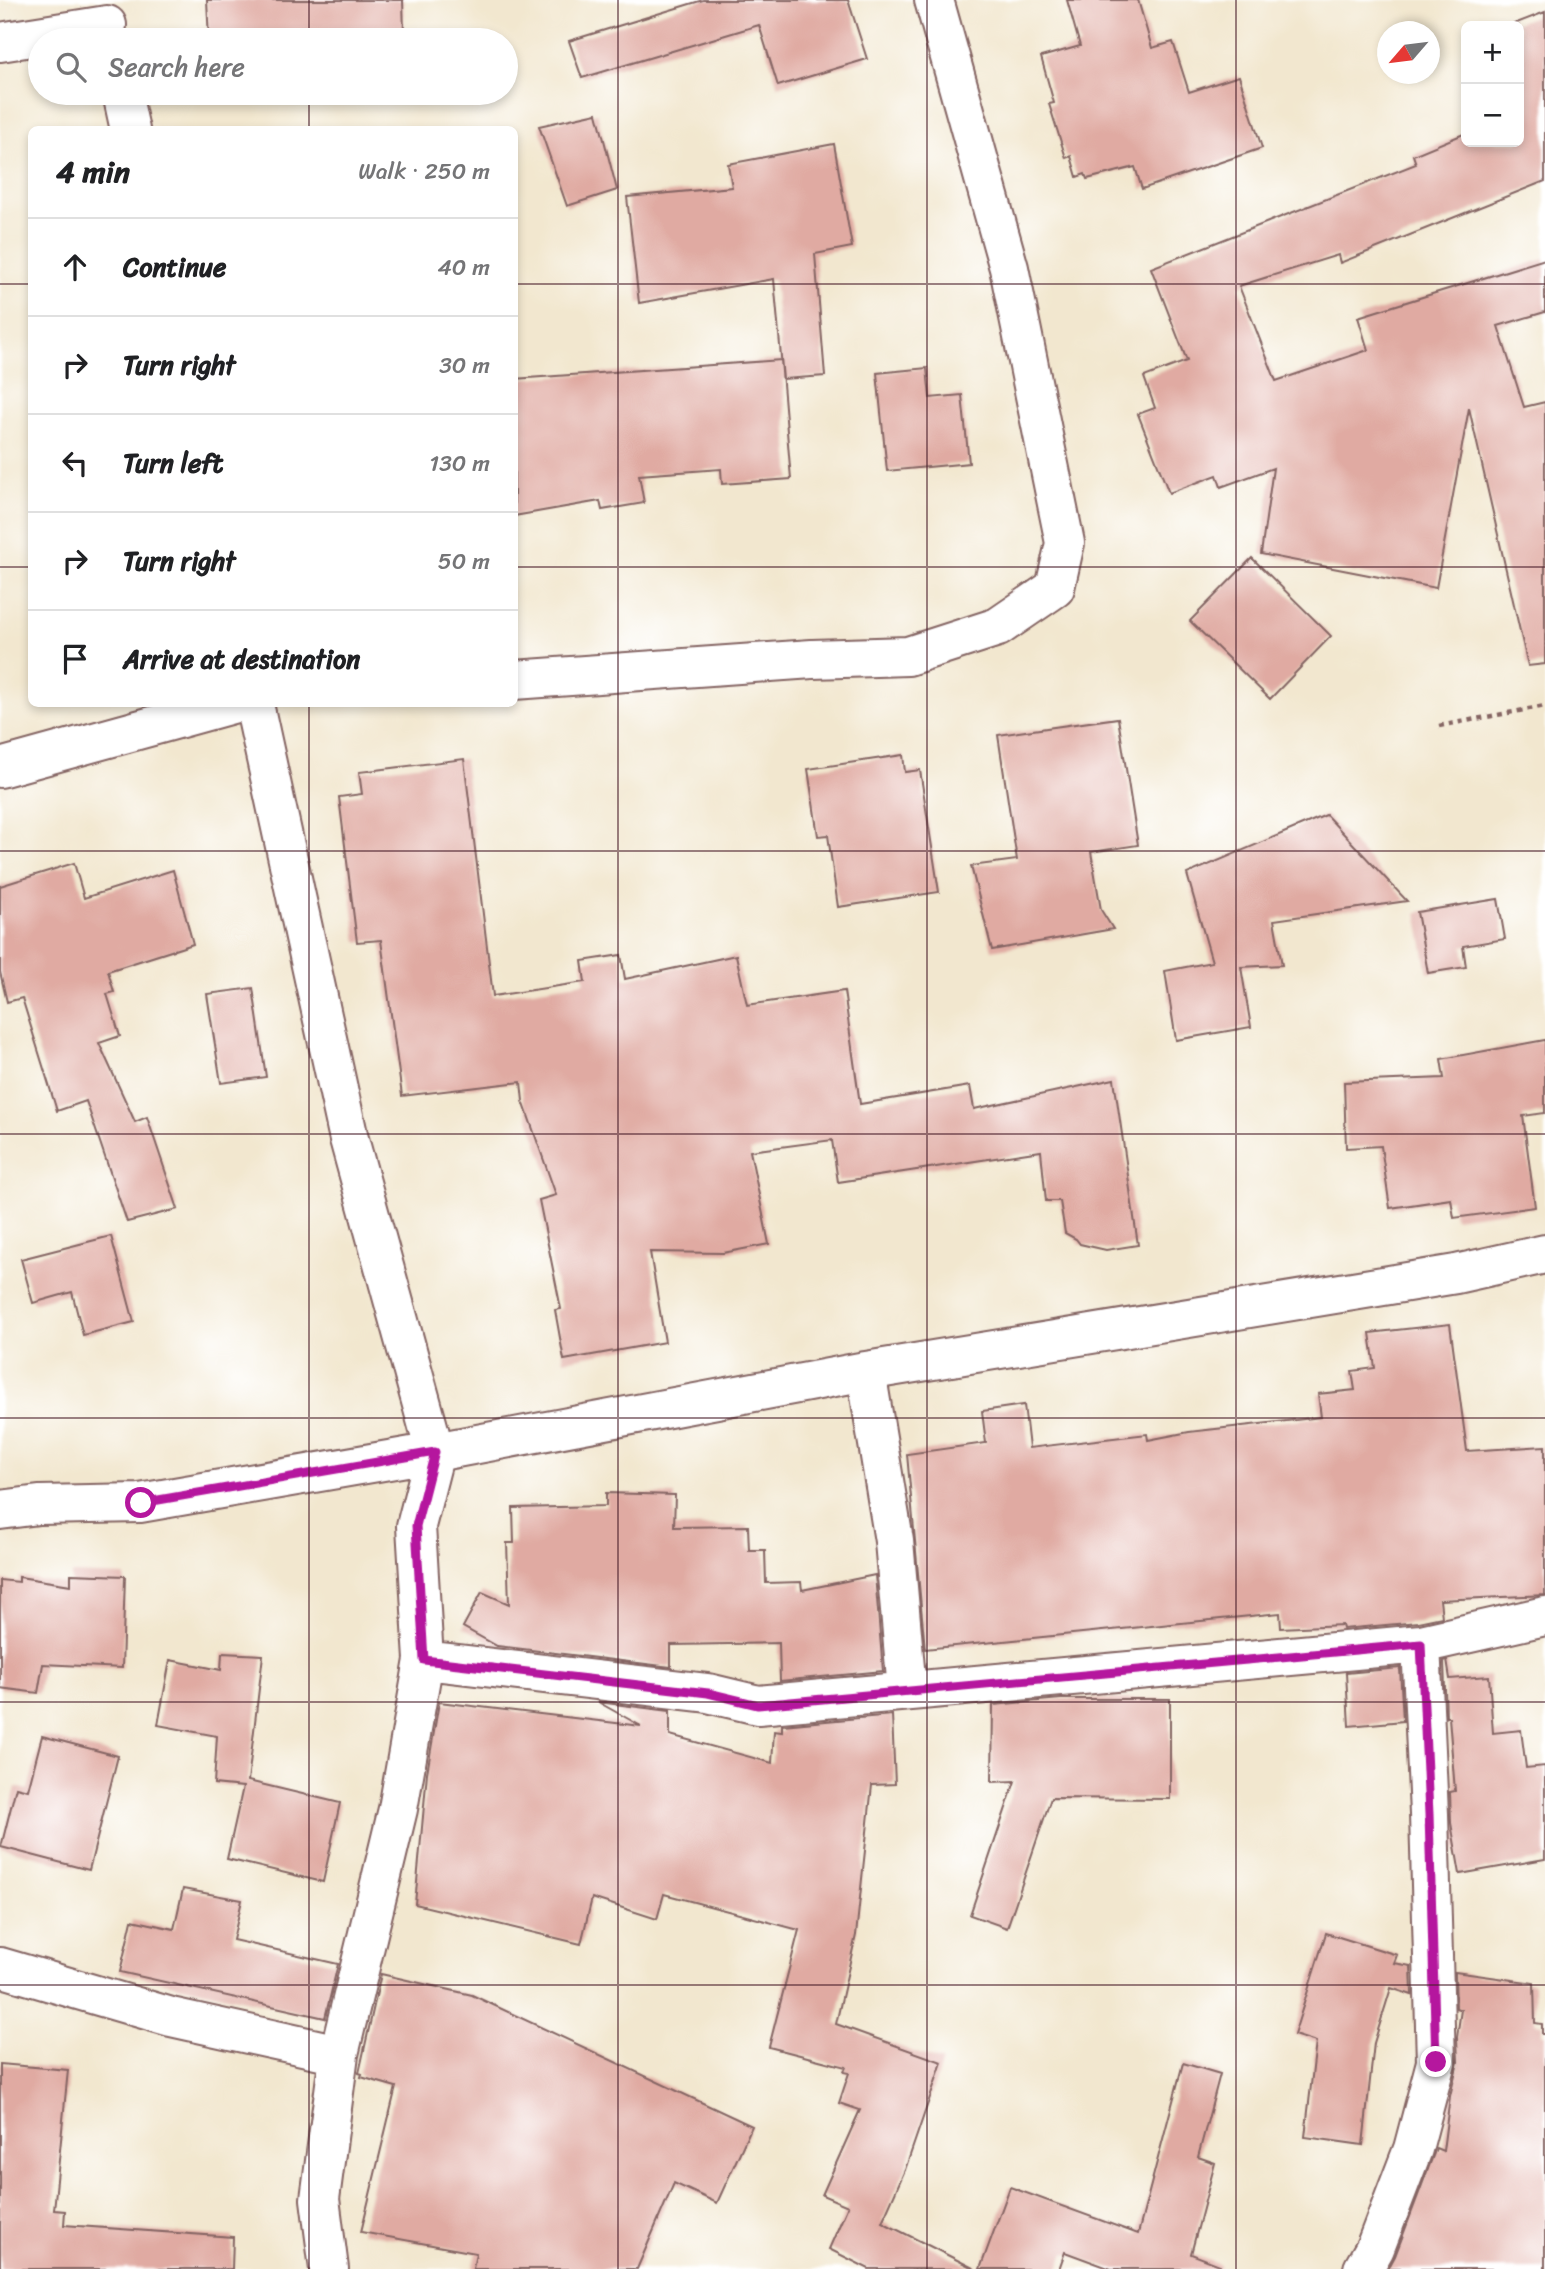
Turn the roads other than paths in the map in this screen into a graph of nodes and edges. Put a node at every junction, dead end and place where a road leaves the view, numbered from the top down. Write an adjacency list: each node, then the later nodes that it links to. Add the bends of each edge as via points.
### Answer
1 (934, 0): 8 (street, via 1011,281 1065,543 1055,588 998,627 908,656)
2 (106, 22): 3 (street)
3 (74, 28)
4 (28, 37): 5 (street)
5 (0, 42)
6 (125, 105): 7 (street)
7 (129, 126)
8 (518, 680)
9 (221, 707): 11 (street)
10 (255, 707): 14 (street, via 349,1139)
11 (0, 768)
12 (1545, 1254): 13 (street, via 1456,1273)
13 (866, 1371): 14 (street); 19 (street, via 894,1541)
14 (435, 1452): 15 (street, via 141,1503); 18 (street, via 416,1526)
15 (0, 1510)
16 (1545, 1616): 17 (street)
17 (1421, 1644): 19 (street); 23 (street, via 1436,2062 1413,2149)
18 (424, 1660): 19 (street, via 708,1693 758,1705); 21 (street, via 398,1809)
19 (907, 1691)
20 (0, 1967): 21 (street, via 171,2017)
21 (339, 2054): 22 (street, via 320,2199)
22 (329, 2269)
23 (1363, 2269)

